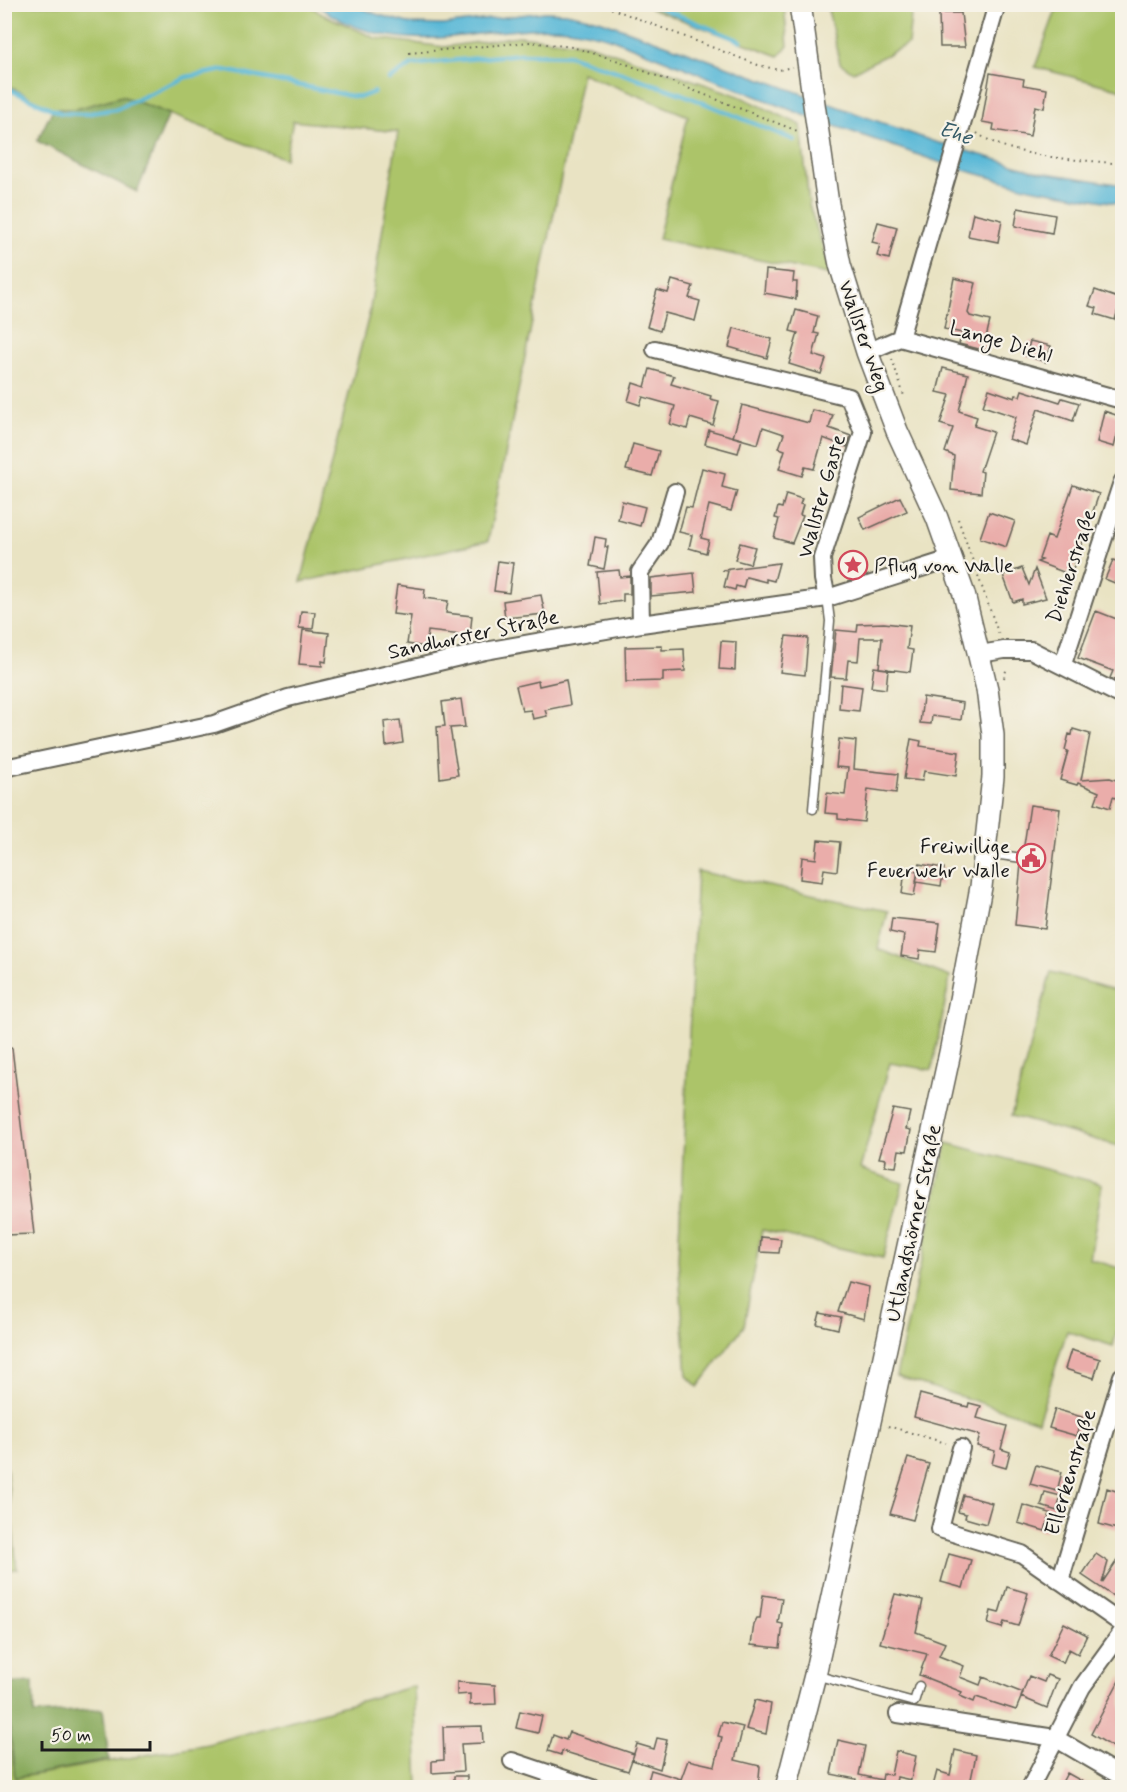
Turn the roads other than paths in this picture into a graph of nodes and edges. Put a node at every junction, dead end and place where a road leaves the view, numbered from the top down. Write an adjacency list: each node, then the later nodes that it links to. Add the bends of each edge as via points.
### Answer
1 (800, 4): 5 (street, Wallster Weg, via 840,265)
2 (997, 4): 3 (street)
3 (900, 338): 5 (street); 6 (street, Lange Diehl)
4 (655, 349): 10 (street, Wallster Gaste, via 849,397 863,432 822,558)
5 (867, 352): 9 (street, Wallster Weg, via 897,431)
6 (1122, 400)
7 (1122, 482): 13 (street, Diehlerstraße)
8 (675, 492): 11 (street, via 660,543 640,572)
9 (962, 555): 10 (street, Sandhorster Straße); 12 (street, Wallster Weg)
10 (827, 598): 11 (street, Sandhorster Straße); 16 (lane, Wallster Gaste, via 830,621)
11 (641, 624): 15 (street, Sandhorster Straße, via 485,651 288,699 214,724)
12 (980, 654): 13 (street, via 1031,650); 17 (street, Utlandshörner Straße, via 993,735)
13 (1063, 664): 14 (street)
14 (1122, 696)
15 (4, 768)
16 (813, 809)
17 (986, 853): 18 (lane); 24 (street, Utlandshörner Straße, via 951,1048)
18 (1022, 858)
19 (1122, 1376): 21 (street, Ellerkenstraße)
20 (961, 1448): 21 (street, via 940,1529 1023,1554)
21 (1060, 1581): 22 (street)
22 (1122, 1624)
23 (1122, 1632): 27 (street, via 1082,1687)
24 (815, 1675): 25 (lane, via 914,1702); 31 (street, Utlandshörner Straße)
25 (919, 1686)
26 (898, 1714): 27 (street)
27 (1055, 1738): 29 (street); 32 (street)
28 (512, 1761): 30 (street)
29 (1122, 1777)
30 (592, 1788)
31 (786, 1788)
32 (1030, 1788)

